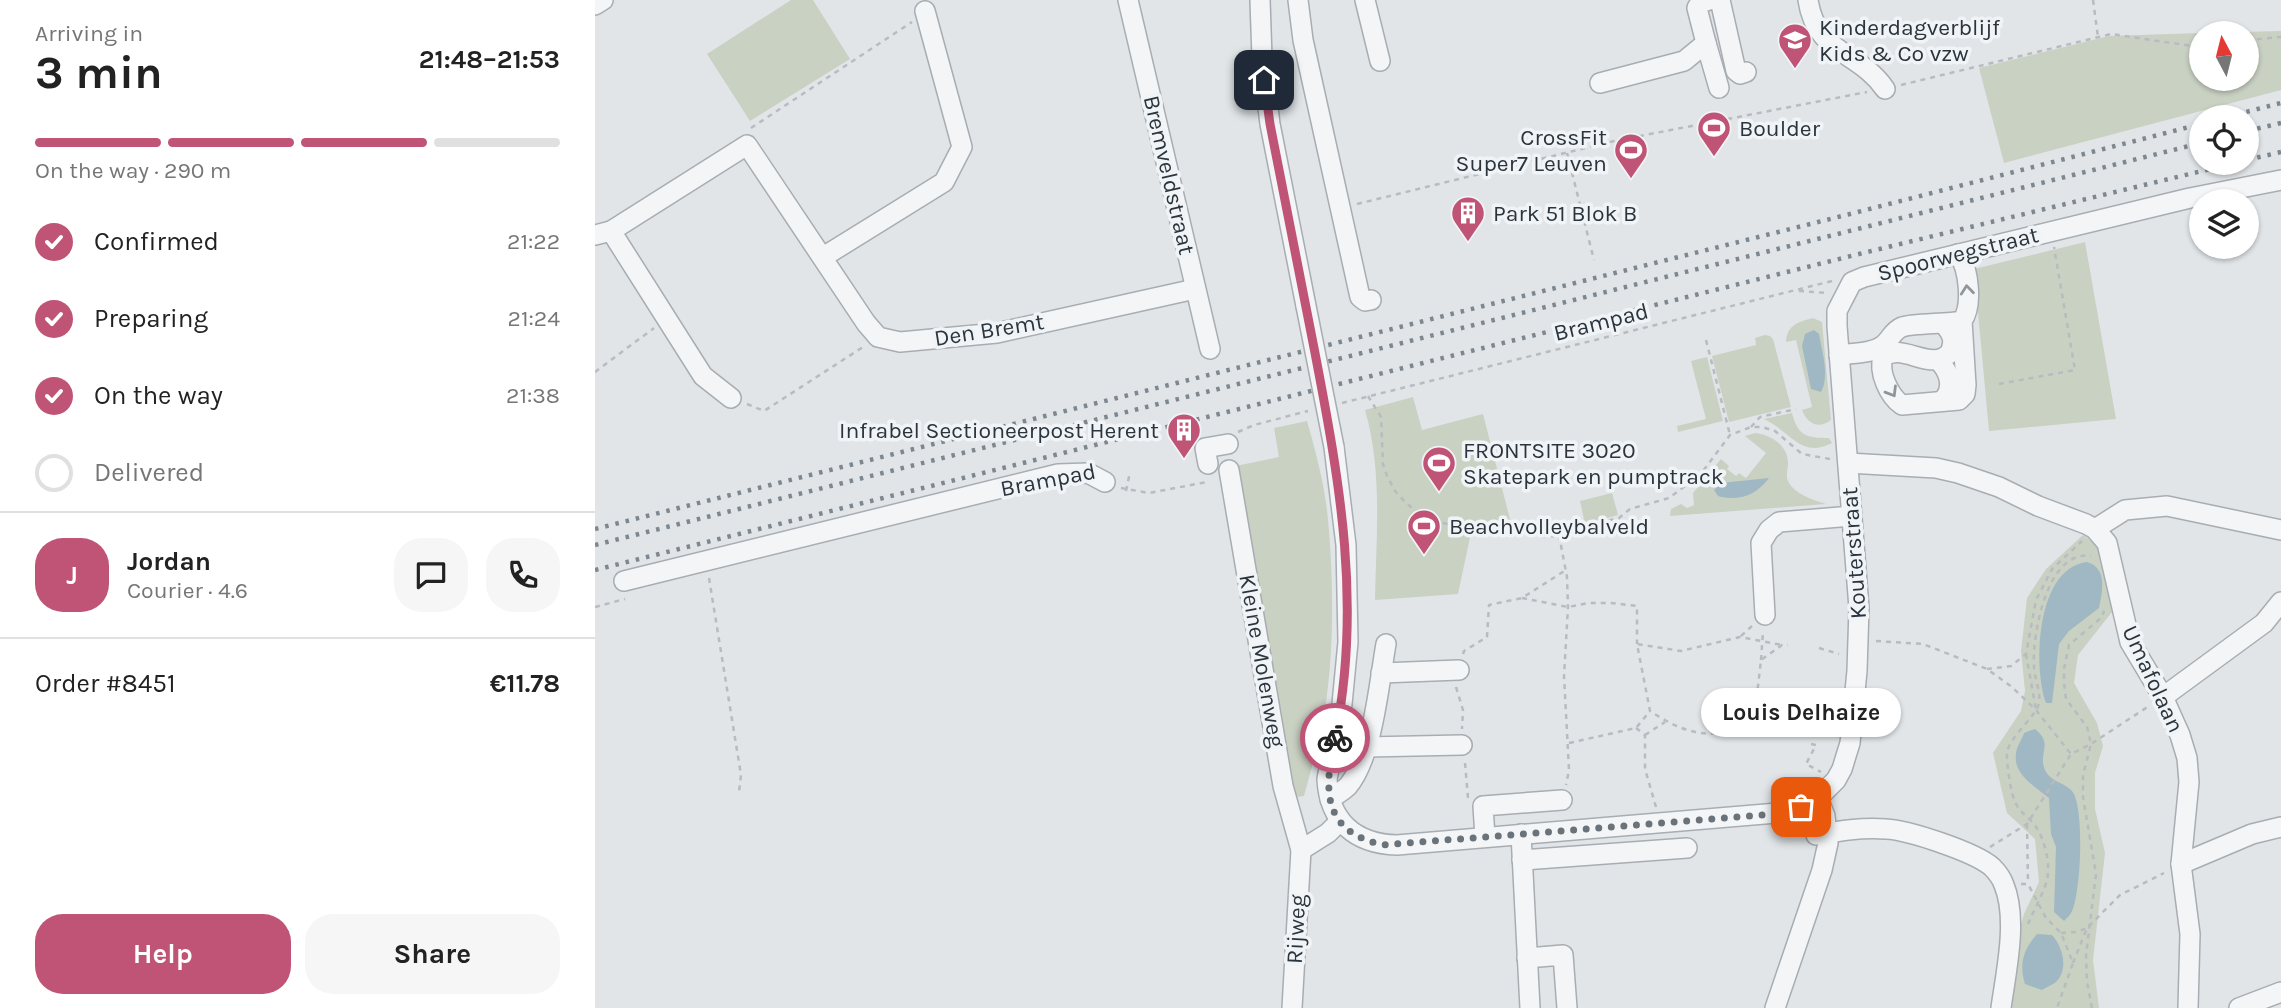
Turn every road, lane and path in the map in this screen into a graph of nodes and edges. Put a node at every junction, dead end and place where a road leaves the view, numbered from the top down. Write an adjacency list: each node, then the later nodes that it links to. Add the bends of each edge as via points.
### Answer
1 (603, 0): 10 (street)
2 (1128, 0): 34 (street, Bremveldstraat)
3 (1260, 0): 104 (street, bridge, via 1270,124 1334,447 1346,545 1347,642 1342,704 1328,770)
4 (1298, 0): 27 (street)
5 (1365, 0): 17 (street)
6 (1709, 0): 15 (street, via 1697,8)
7 (1720, 0): 18 (street, via 1736,71)
8 (1808, 0): 21 (street, via 1810,18 1819,34)
9 (2093, 0): 12 (path)
10 (595, 5)
11 (925, 11): 22 (path, via 751,126); 31 (street, via 962,147 944,182)
12 (2098, 37): 16 (path, via 2111,33); 21 (path)
13 (2281, 37): 14 (path)
14 (2259, 39)
15 (1706, 43): 19 (street, via 1684,61); 20 (street)
16 (2189, 46)
17 (1380, 61)
18 (1746, 72)
19 (1600, 83)
20 (1719, 88)
21 (1885, 89): 23 (path)
22 (747, 145): 29 (street); 31 (street)
23 (1567, 153): 27 (path); 33 (path)
24 (2281, 180): 32 (street, Spoorwegstraat, via 2190,198)
25 (2281, 190): 26 (street)
26 (2259, 195)
27 (1340, 208): 37 (street, via 1360,297)
28 (2189, 209): 30 (street, Spoorwegstraat)
29 (603, 233): 38 (street)
30 (2053, 241): 32 (street, Spoorwegstraat); 46 (path, via 2075,370)
31 (823, 257): 40 (street)
32 (1961, 258): 36 (street, Spoorwegstraat, via 1864,277); 39 (street, one-way to 32, via 1969,307)
33 (1594, 260)
34 (1195, 289): 40 (street, Den Bremt, via 997,333 900,342); 42 (street, Bremveldstraat)
35 (1796, 290): 36 (path, Brampad); 36 (path, Brampad); 47 (path, Brampad)
36 (1837, 290): 43 (street, Kouterstraat)
37 (1371, 300)
38 (666, 320): 45 (path); 48 (street, via 702,376)
39 (1953, 323): 43 (street, via 1903,327 1883,346); 44 (street, via 1950,353); 49 (street, via 1965,394 1959,400)
40 (878, 337): 48 (path, via 764,411)
41 (1706, 340): 54 (path)
42 (1210, 349)
43 (1839, 355): 56 (street, Kouterstraat)
44 (1938, 360): 49 (street, via 1947,369 1950,387); 49 (street, one-way to 49, via 1896,352 1883,357 1881,371 1902,405)
45 (595, 372)
46 (1999, 384)
47 (1368, 396): 50 (path, Brampad); 65 (path, via 1381,417 1387,476 1406,503 1435,521 1456,526)
48 (730, 398)
49 (1942, 401)
50 (1343, 402)
51 (1318, 409): 55 (path, via 1254,425 1231,436)
52 (1796, 409): 53 (path, via 1760,417)
53 (1751, 427): 54 (path); 56 (path, via 1775,431 1803,454)
54 (1730, 435): 65 (path, via 1700,475 1669,498)
55 (1228, 444): 57 (street, via 1205,448)
56 (1848, 463): 62 (street, Kouterstraat); 63 (street, via 1958,473)
57 (1208, 464)
58 (1229, 470): 61 (path, Brampad, via 1223,479 1149,493); 118 (street, Kleine Molenweg, via 1283,786)
59 (1131, 472): 61 (path)
60 (1105, 482): 61 (path, Brampad); 69 (street, via 1088,473 1058,474)
61 (1126, 491)
62 (1852, 516): 75 (street, via 1779,522 1769,530 1761,543); 82 (street, Kouterstraat)
63 (2095, 529): 64 (street, via 2125,510 2167,506); 83 (path, via 2052,569 2036,600); 88 (street, Umafolaan, via 2107,543 2130,642)
64 (2281, 530)
65 (1559, 535): 67 (path)
66 (2093, 556): 89 (path, via 2072,558 2049,586 2042,603 2034,655)
67 (1566, 570): 70 (path); 74 (path)
68 (709, 578): 103 (path, via 741,775)
69 (629, 589): 73 (path)
70 (1522, 598): 74 (path); 86 (path, via 1489,605 1487,637 1464,651)
71 (2281, 602): 88 (street, via 2265,623)
72 (2108, 603): 98 (path, via 2102,617 2069,645 2064,669 2066,699 2087,727)
73 (595, 607)
74 (1568, 607): 78 (path, via 1588,603 1637,606); 96 (path, via 1564,676)
75 (1765, 615): 76 (path)
76 (1763, 642): 78 (path, via 1740,638 1681,652); 79 (path); 84 (path)
77 (1386, 644): 87 (street)
78 (1637, 644): 90 (path)
79 (1782, 645): 80 (path); 84 (path)
80 (1788, 645)
81 (1819, 648): 82 (path, via 1831,653)
82 (1858, 648): 85 (path, via 1923,644); 102 (street, Kouterstraat, via 1850,743)
83 (2026, 654): 85 (path, via 2011,666); 89 (path)
84 (1761, 660): 92 (path)
85 (1987, 669): 89 (path)
86 (1459, 670): 87 (street); 99 (path, via 1455,685 1463,710)
87 (1381, 673): 100 (street)
88 (2162, 697): 98 (path); 121 (street, Umafolaan, via 2187,758)
89 (2036, 710): 101 (path); 110 (path, via 2007,752 2015,804)
90 (1650, 711): 91 (path); 93 (path)
91 (1665, 721): 92 (path, via 1684,730 1717,733); 95 (path)
92 (1754, 721): 94 (path)
93 (1636, 729): 95 (path); 96 (path)
94 (1777, 735)
95 (1645, 736): 109 (path, via 1645,769)
96 (1569, 743): 105 (path)
97 (1811, 744): 102 (path, via 1816,745 1806,764)
98 (2091, 744): 101 (path); 126 (path, via 2083,775 2097,874)
99 (1462, 745): 100 (street); 108 (path, via 1468,800)
100 (1367, 747): 104 (street, via 1347,788)
101 (2071, 754): 110 (path)
102 (1836, 780): 107 (street, Kouterstraat)
103 (739, 792)
104 (1330, 799): 111 (street)
105 (1563, 800): 106 (street)
106 (1528, 802): 108 (street); 114 (street)
107 (1810, 803): 114 (street, via 1776,814); 115 (street)
108 (1483, 806): 116 (street)
109 (1656, 807)
110 (2029, 819): 112 (path); 124 (path, via 2041,837 2048,863)
111 (1340, 821): 116 (street, via 1363,839 1383,845); 118 (street)
112 (2027, 824): 119 (path); 123 (path)
113 (2281, 827): 121 (street)
114 (1526, 834): 116 (street); 120 (street)
115 (1821, 834): 119 (street, via 1889,829); 134 (street, via 1822,870)
116 (1485, 837)
117 (1687, 848): 120 (street)
118 (1301, 850): 131 (street, Rijweg)
119 (1976, 857): 122 (street, via 1993,867)
120 (1522, 860): 128 (street)
121 (2181, 864): 126 (path, via 2120,895); 138 (street, Umafolaan, via 2190,934)
122 (2004, 883): 123 (path); 135 (street, via 2010,905 2009,947)
123 (2028, 884): 124 (path)
124 (2038, 901): 125 (path); 127 (path)
125 (2028, 925)
126 (2089, 926): 127 (path); 129 (path); 137 (path, via 2086,955)
127 (2061, 933): 129 (path)
128 (1527, 957): 132 (street); 133 (street, via 1563,955)
129 (2073, 963): 136 (path)
130 (2281, 992): 139 (street)
131 (1292, 1008)
132 (1530, 1008)
133 (1567, 1008)
134 (1775, 1008)
135 (2001, 1008)
136 (2057, 1008)
137 (2092, 1008)
138 (2188, 1008)
139 (2239, 1008)

